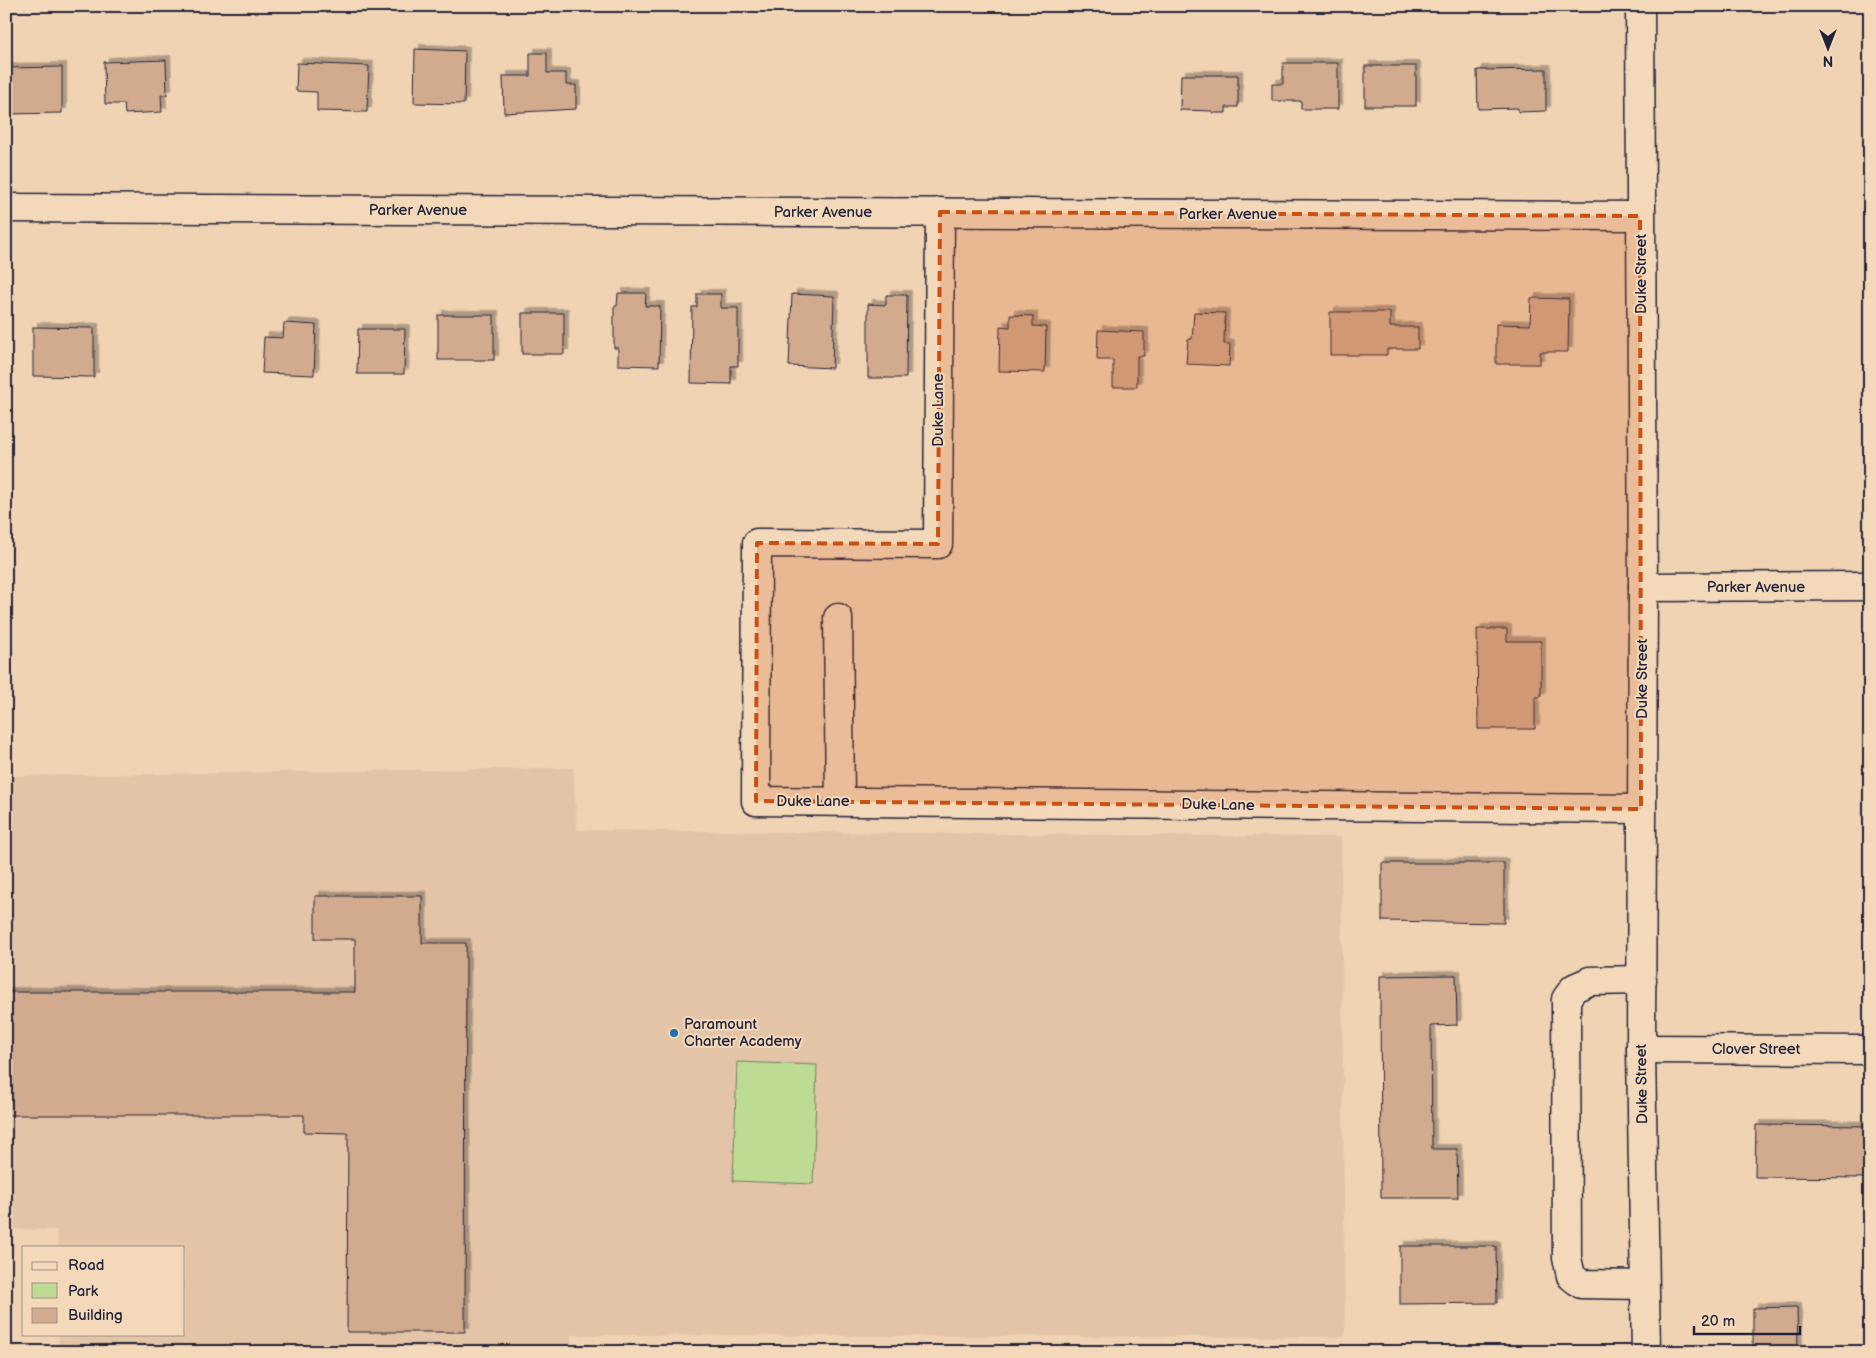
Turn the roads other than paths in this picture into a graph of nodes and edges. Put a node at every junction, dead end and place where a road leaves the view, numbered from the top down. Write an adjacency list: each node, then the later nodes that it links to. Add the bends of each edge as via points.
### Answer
1 (1640, 6): 4 (street, Duke Street)
2 (6, 208): 3 (street, Parker Avenue)
3 (940, 212): 4 (street, Parker Avenue); 8 (street, Duke Lane, via 938,544 757,543 756,801)
4 (1640, 216): 6 (street, Duke Street)
5 (1870, 586): 6 (street, Parker Avenue)
6 (1643, 588): 9 (street, Duke Street)
7 (838, 618): 8 (street)
8 (840, 801): 9 (street, Duke Lane)
9 (1641, 809): 10 (street, Duke Street)
10 (1642, 980): 11 (street, Duke Street); 13 (street, via 1590,981 1574,988 1566,999 1567,1248 1571,1276 1581,1284)
11 (1642, 1049): 12 (street, Clover Street); 13 (street, Duke Street)
12 (1870, 1050)
13 (1644, 1285): 14 (street, Duke Street)
14 (1646, 1352)

